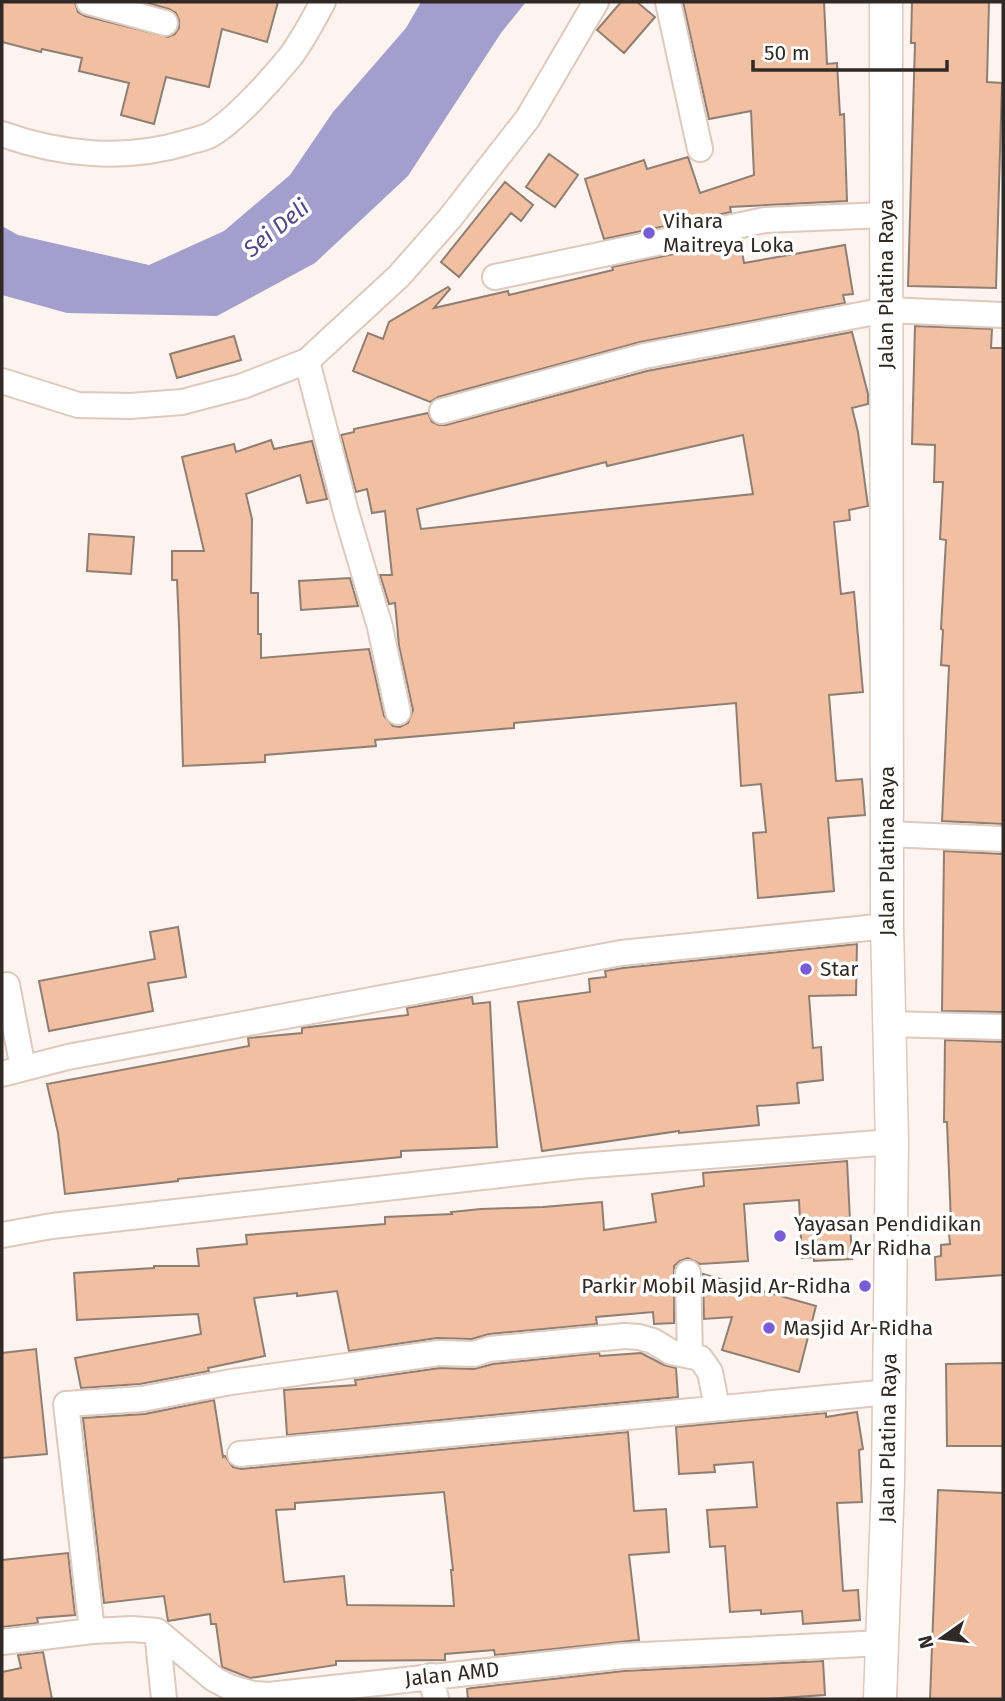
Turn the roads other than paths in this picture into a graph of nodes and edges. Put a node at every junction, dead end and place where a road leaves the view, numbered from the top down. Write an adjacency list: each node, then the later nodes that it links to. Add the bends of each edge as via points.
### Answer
1 (89, 2): 6 (street)
2 (323, 2): 7 (street, via 291,55 242,109 210,135 165,149 98,154 39,146)
3 (596, 2): 13 (street, via 528,118 450,218 399,276)
4 (668, 2): 8 (street)
5 (886, 2): 9 (main road, Jalan Platina Raya)
6 (165, 23)
7 (2, 134)
8 (700, 149)
9 (886, 215): 10 (street, via 765,220); 11 (main road, Jalan Platina Raya)
10 (495, 277)
11 (886, 310): 12 (street); 15 (street, via 644,356); 17 (main road, Jalan Platina Raya)
12 (1003, 315)
13 (307, 361): 14 (street, via 243,386 182,402 130,406 78,405); 16 (street, via 380,627)
14 (2, 381)
15 (442, 411)
16 (398, 712)
17 (887, 834): 18 (street); 19 (main road, Jalan Platina Raya)
18 (1003, 839)
19 (887, 926): 21 (main road, Jalan Platina Raya); 23 (street, via 621,953)
20 (7, 985): 23 (street)
21 (888, 1024): 22 (street); 24 (main road, Jalan Platina Raya)
22 (1003, 1027)
23 (12, 1071)
24 (892, 1142): 25 (street, via 579,1166); 28 (main road, Jalan Platina Raya)
25 (2, 1235)
26 (688, 1273): 27 (street)
27 (690, 1355): 29 (street, via 700,1358 710,1372); 31 (street, via 625,1336 474,1354 439,1353 142,1399 66,1404)
28 (889, 1392): 29 (street); 34 (main road, Jalan Platina Raya)
29 (717, 1408): 30 (street)
30 (240, 1454)
31 (92, 1631): 32 (street); 33 (street)
32 (157, 1631): 35 (street, Jalan AMD, via 214,1679 253,1694); 36 (street)
33 (2, 1642)
34 (883, 1643): 35 (street, Jalan AMD, via 623,1656); 37 (main road, Jalan Platina Raya)
35 (434, 1688)
36 (164, 1699)
37 (880, 1699)

